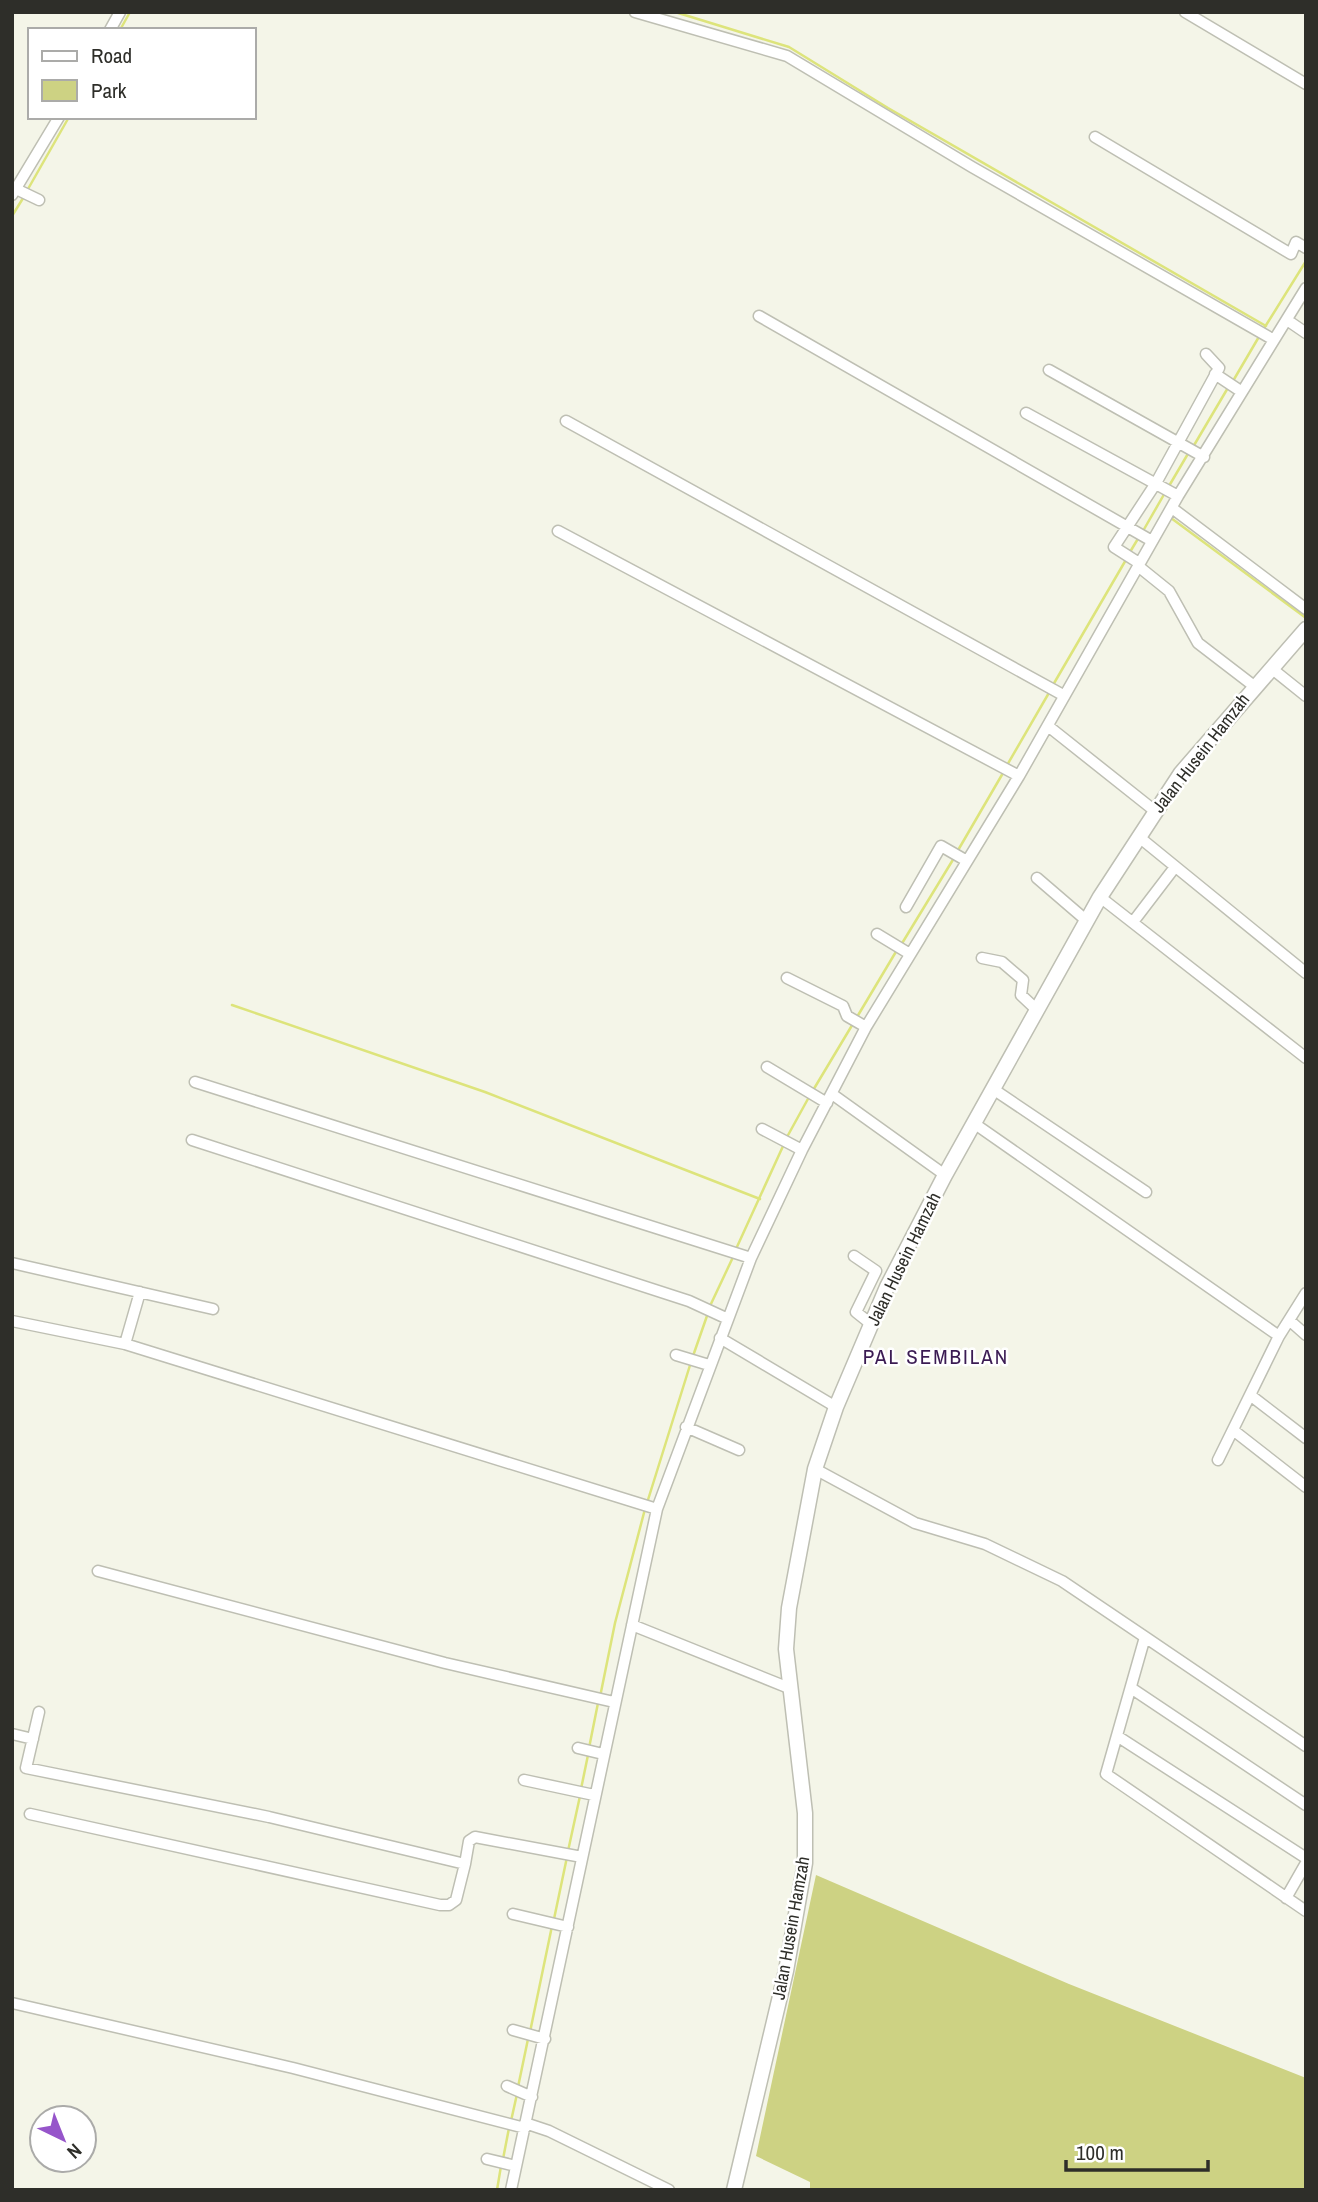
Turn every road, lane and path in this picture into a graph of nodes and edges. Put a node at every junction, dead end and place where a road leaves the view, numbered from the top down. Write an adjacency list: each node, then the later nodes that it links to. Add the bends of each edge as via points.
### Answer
1 (120, 12): 4 (street)
2 (637, 12): 15 (street, via 787,56)
3 (1185, 12): 5 (street)
4 (111, 28)
5 (1306, 83)
6 (58, 119): 8 (street)
7 (1095, 137): 10 (street, via 1290,254)
8 (16, 192): 9 (street)
9 (35, 198)
10 (1301, 245)
11 (1306, 288): 13 (street)
12 (759, 316): 27 (street)
13 (1287, 320): 14 (street); 15 (street)
14 (1306, 333)
15 (1271, 337): 19 (street)
16 (1206, 354): 18 (street, via 1219,365)
17 (1049, 370): 22 (street)
18 (1217, 375): 19 (street); 22 (street)
19 (1238, 389): 23 (street)
20 (1026, 413): 24 (street)
21 (566, 421): 35 (street)
22 (1182, 445): 23 (street); 24 (street)
23 (1203, 456): 25 (street)
24 (1156, 483): 25 (street); 27 (street)
25 (1178, 496): 26 (street)
26 (1170, 512): 29 (street); 31 (street)
27 (1130, 526): 29 (street); 30 (street, via 1114,547)
28 (558, 531): 38 (street)
29 (1152, 540): 30 (street)
30 (1137, 563): 34 (street, via 1180,605 1191,636); 35 (street)
31 (1306, 609)
32 (1306, 629): 33 (street, Jalan Husein Hamzah)
33 (1271, 668): 34 (street, Jalan Husein Hamzah); 36 (street)
34 (1254, 685): 39 (street, Jalan Husein Hamzah)
35 (1061, 694): 37 (street)
36 (1306, 696)
37 (1048, 726): 38 (street); 39 (street)
38 (1015, 774): 41 (street)
39 (1154, 811): 40 (street, Jalan Husein Hamzah)
40 (1139, 837): 42 (street); 44 (street, Jalan Husein Hamzah)
41 (964, 860): 45 (street, via 941,846); 49 (street)
42 (1175, 867): 47 (street); 51 (street)
43 (1037, 878): 46 (street)
44 (1100, 897): 46 (street, Jalan Husein Hamzah); 47 (street)
45 (906, 907)
46 (1087, 921): 53 (street, Jalan Husein Hamzah)
47 (1133, 922): 55 (street)
48 (877, 934): 49 (street)
49 (907, 953): 54 (street)
50 (982, 958): 53 (street, via 1002,962 1023,980 1021,995)
51 (1306, 973)
52 (787, 978): 54 (street, via 843,1006 847,1016)
53 (1038, 1011): 58 (street, Jalan Husein Hamzah)
54 (863, 1026): 59 (street)
55 (1306, 1058)
56 (767, 1067): 59 (street)
57 (195, 1082): 67 (street)
58 (993, 1089): 60 (street, Jalan Husein Hamzah); 65 (street)
59 (827, 1099): 63 (street); 64 (street)
60 (975, 1124): 64 (street, Jalan Husein Hamzah); 77 (street)
61 (762, 1129): 63 (street)
62 (192, 1140): 72 (street, via 703,1307)
63 (799, 1149): 67 (street)
64 (946, 1175): 75 (street, Jalan Husein Hamzah)
65 (1146, 1192)
66 (853, 1256): 75 (street, via 876,1271 856,1312)
67 (750, 1257): 72 (street)
68 (12, 1263): 69 (street)
69 (140, 1292): 71 (street); 79 (street)
70 (1306, 1293): 73 (street)
71 (213, 1309)
72 (726, 1319): 78 (street)
73 (1289, 1320): 76 (street); 77 (street)
74 (12, 1321): 79 (street)
75 (871, 1324): 83 (street, Jalan Husein Hamzah)
76 (1306, 1335)
77 (1279, 1336): 82 (street)
78 (720, 1338): 81 (street); 83 (street)
79 (125, 1344): 91 (street)
80 (676, 1355): 81 (street)
81 (708, 1365): 84 (street)
82 (1250, 1395): 85 (street); 86 (street)
83 (836, 1407): 89 (street, Jalan Husein Hamzah)
84 (686, 1427): 87 (street); 91 (street)
85 (1233, 1430): 88 (street); 90 (street)
86 (1306, 1438)
87 (738, 1450)
88 (1218, 1460)
89 (815, 1469): 94 (street, via 915,1523 985,1544 1062,1581); 95 (street, Jalan Husein Hamzah, via 789,1608)
90 (1306, 1487)
91 (657, 1508): 93 (street)
92 (98, 1571): 97 (street, via 445,1663)
93 (632, 1625): 95 (street); 97 (street)
94 (1145, 1637): 96 (street); 102 (street)
95 (789, 1688): 126 (street, Jalan Husein Hamzah, via 805,1813 805,1863 786,1971)
96 (1131, 1688): 100 (street); 107 (street)
97 (613, 1702): 104 (street)
98 (39, 1712): 101 (street)
99 (12, 1734): 101 (street)
100 (1117, 1736): 110 (street); 112 (street, via 1108,1778)
101 (33, 1739): 111 (street, via 26,1768 269,1817)
102 (1306, 1746)
103 (578, 1748): 104 (street)
104 (599, 1753): 106 (street)
105 (524, 1780): 106 (street)
106 (592, 1794): 109 (street)
107 (1306, 1805)
108 (30, 1814): 111 (street, via 440,1905 456,1900)
109 (578, 1856): 111 (street, via 472,1837); 115 (street)
110 (1306, 1861): 112 (street)
111 (465, 1864)
112 (1286, 1898): 113 (street)
113 (1306, 1911)
114 (513, 1914): 115 (street)
115 (565, 1926): 118 (street)
116 (12, 2003): 121 (street)
117 (516, 2031): 118 (street)
118 (543, 2039): 120 (street)
119 (510, 2087): 120 (street)
120 (530, 2096): 121 (street)
121 (523, 2126): 123 (street); 125 (street, via 549,2131)
122 (490, 2160): 123 (street)
123 (513, 2166): 124 (street)
124 (511, 2190)
125 (669, 2190)
126 (734, 2190)

